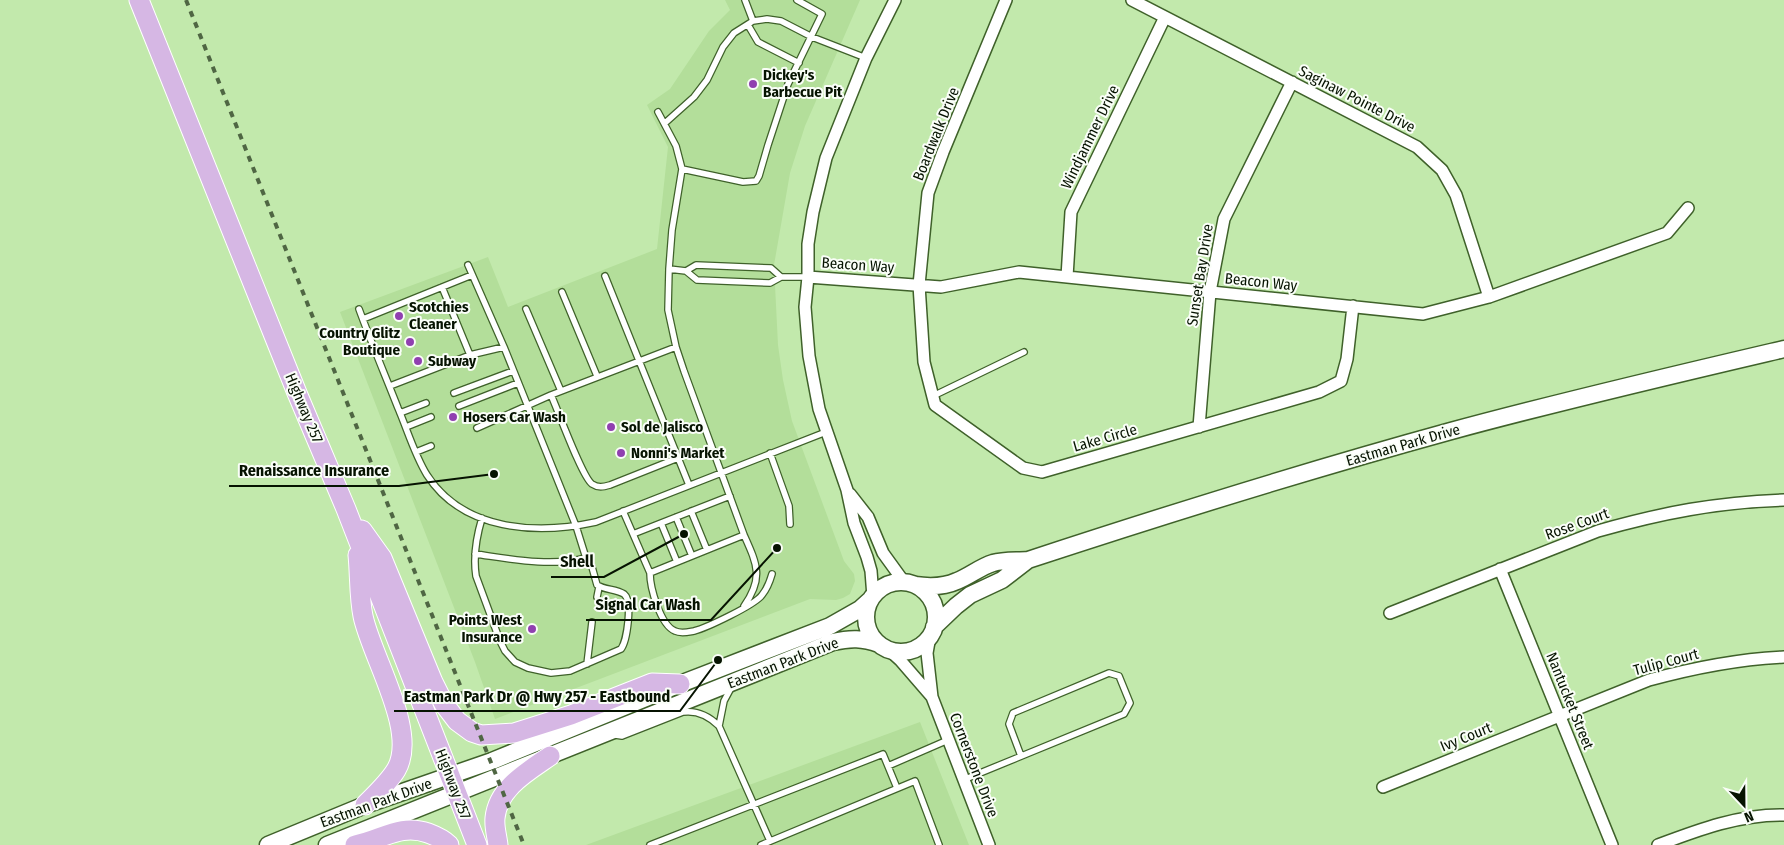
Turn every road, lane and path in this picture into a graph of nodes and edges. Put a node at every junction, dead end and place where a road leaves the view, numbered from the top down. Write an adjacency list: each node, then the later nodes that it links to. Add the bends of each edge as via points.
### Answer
1 (139, 0): 66 (main road, Highway 257)
2 (745, 0): 8 (lane)
3 (797, 0): 9 (lane, via 822,14)
4 (895, 0): 10 (street)
5 (1006, 0): 25 (street, Boardwalk Drive, via 928,193)
6 (1132, 0): 7 (street, Saginaw Pointe Drive)
7 (1164, 17): 12 (street, Saginaw Pointe Drive); 24 (street, Windjammer Drive, via 1071,212)
8 (751, 23): 9 (lane, via 767,19 781,21); 11 (lane, via 753,36 758,42); 14 (lane, via 734,33 694,97)
9 (812, 36): 10 (lane); 11 (lane)
10 (866, 58): 23 (street, via 826,158 812,212)
11 (799, 63): 15 (lane, via 788,84 756,181 743,182)
12 (1292, 82): 28 (street, Sunset Bay Drive, via 1224,219); 29 (street, Saginaw Pointe Drive, via 1417,147 1442,170 1456,195)
13 (658, 112): 14 (lane)
14 (665, 122): 15 (lane)
15 (682, 169): 18 (lane)
16 (1688, 208): 29 (street, Beacon Way, via 1667,233)
17 (468, 265): 20 (lane)
18 (669, 269): 19 (lane); 35 (lane, via 668,310)
19 (686, 271): 22 (lane, via 697,280 770,283); 22 (lane, via 696,265 771,268)
20 (472, 275): 26 (lane); 34 (lane)
21 (605, 276): 39 (lane)
22 (781, 277): 23 (lane)
23 (808, 277): 25 (street, Beacon Way); 56 (street, via 805,307 809,356)
24 (1067, 277): 25 (street, Beacon Way, via 1019,272 942,287); 28 (street, Beacon Way)
25 (919, 285): 47 (street, Lake Circle, via 924,362)
26 (442, 287): 33 (lane); 38 (lane)
27 (562, 292): 41 (lane)
28 (1210, 292): 30 (street, Beacon Way); 54 (street, Sunset Bay Drive)
29 (1489, 297): 30 (street, Beacon Way, via 1423,314)
30 (1353, 306): 54 (street, Lake Circle, via 1341,381 1319,392)
31 (526, 308): 44 (lane)
32 (358, 309): 33 (lane)
33 (363, 319): 43 (lane)
34 (504, 346): 38 (lane); 40 (lane)
35 (676, 347): 39 (lane); 61 (lane)
36 (1784, 348): 81 (street, Eastman Park Drive, via 1443,434 1246,491)
37 (1024, 352): 47 (lane)
38 (470, 355): 43 (lane)
39 (639, 360): 41 (lane); 60 (lane)
40 (513, 371): 42 (lane); 45 (lane)
41 (596, 376): 44 (lane)
42 (518, 383): 49 (lane); 50 (lane)
43 (390, 386): 51 (lane)
44 (561, 391): 46 (lane)
45 (454, 393)
46 (551, 395): 50 (lane); 60 (lane, via 584,474 594,485 610,485)
47 (933, 396): 54 (street, Lake Circle, via 935,405 1023,468 1042,472)
48 (426, 403): 51 (lane)
49 (459, 406)
50 (527, 406): 55 (lane); 73 (lane)
51 (400, 413): 53 (lane)
52 (431, 417): 53 (lane)
53 (406, 427): 58 (lane)
54 (1199, 427)
55 (477, 428)
56 (826, 432): 59 (lane); 63 (street)
57 (431, 446): 58 (lane)
58 (416, 452): 70 (lane, via 425,473 445,497 471,515)
59 (770, 453): 61 (lane); 72 (lane, via 788,506)
60 (678, 458): 62 (lane)
61 (722, 472): 62 (lane); 64 (lane)
62 (689, 485): 67 (lane)
63 (847, 490): 86 (street, via 868,517 883,552); 89 (street, via 854,523 871,570)
64 (730, 496): 68 (lane); 75 (lane)
65 (1784, 500): 83 (street, Rose Court, via 1724,504 1662,514 1598,531)
66 (346, 509): 76 (main road, Highway 257); 98 (main road, via 382,558 444,704 458,722 472,732 482,735 514,733 652,683)
67 (623, 511): 73 (lane); 74 (lane)
68 (691, 511): 69 (lane); 77 (lane)
69 (676, 517): 71 (lane); 79 (lane)
70 (482, 518): 73 (lane, via 526,528); 78 (lane)
71 (660, 523): 74 (lane); 82 (lane)
72 (790, 524)
73 (576, 526): 80 (lane)
74 (633, 534): 84 (lane)
75 (744, 535): 77 (lane); 90 (lane, via 756,566 757,579 753,594)
76 (357, 536): 108 (main road, Highway 257); 111 (main road, via 363,617 390,692 403,744 396,769)
77 (707, 550): 79 (lane)
78 (475, 554): 80 (lane, via 542,562); 96 (lane, via 476,576 488,613 505,651 515,662 528,668 559,673)
79 (692, 556): 82 (lane)
80 (586, 558): 87 (lane)
81 (1028, 560): 86 (street, Eastman Park Drive, via 995,563 946,585); 93 (street, Eastman Park Drive, via 1002,580 970,595)
82 (677, 562): 84 (lane)
83 (1500, 569): 91 (street, Rose Court); 100 (street, Nantucket Street)
84 (650, 573): 90 (lane, via 650,586 662,618 673,631 696,631)
85 (772, 574): 90 (lane, via 762,596)
86 (910, 584): 89 (street, via 892,583 881,588); 93 (street, via 923,590 930,598 936,617)
87 (599, 587): 88 (lane); 96 (lane, via 627,597 625,643 616,652)
88 (597, 597)
89 (872, 598): 94 (street, via 867,609 868,629); 98 (street, Eastman Park Drive, via 830,626)
90 (743, 608)
91 (1390, 613)
92 (592, 622): 96 (lane)
93 (932, 631): 94 (street, via 922,645 912,650 900,652); 99 (street, Cornerstone Drive, via 927,653)
94 (884, 647): 97 (street, Eastman Park Drive, via 866,639 850,638); 99 (street, Cornerstone Drive, via 900,660)
95 (1784, 657): 100 (street, Tulip Court, via 1745,660 1680,672 1640,683)
96 (587, 664)
97 (734, 682): 101 (lane, via 724,701); 102 (street, Eastman Park Drive)
98 (680, 684): 108 (street, Eastman Park Drive)
99 (932, 697): 103 (street, Cornerstone Drive)
100 (1560, 715): 109 (street, Ivy Court); 125 (street, Nantucket Street)
101 (719, 726): 102 (lane, via 710,717 692,711 622,736); 112 (lane)
102 (608, 734): 104 (street, Eastman Park Drive)
103 (948, 740): 106 (lane); 107 (street, Cornerstone Drive)
104 (550, 756): 108 (street, Eastman Park Drive); 120 (main road, via 523,775 504,794 495,820)
105 (1021, 756): 105 (lane, via 1124,714 1130,703 1119,676 1109,673 1012,713 1009,724); 107 (lane)
106 (888, 766): 110 (lane); 112 (lane, via 883,754)
107 (963, 780): 124 (street, Cornerstone Drive)
108 (454, 785): 111 (street, Eastman Park Drive); 116 (street, Eastman Park Drive); 119 (main road, Highway 257)
109 (1383, 786)
110 (898, 788): 114 (lane); 123 (lane, via 915,781)
111 (365, 805): 115 (street, Eastman Park Drive)
112 (754, 805): 114 (lane); 121 (lane)
113 (1784, 815): 126 (street, via 1740,819)
114 (770, 841): 122 (lane)
115 (268, 845)
116 (327, 845)
117 (355, 845): 118 (main road, via 398,830 418,830)
118 (449, 845)
119 (477, 845)
120 (498, 845)
121 (650, 845)
122 (760, 845)
123 (939, 845)
124 (989, 845)
125 (1612, 845)
126 (1658, 845)

